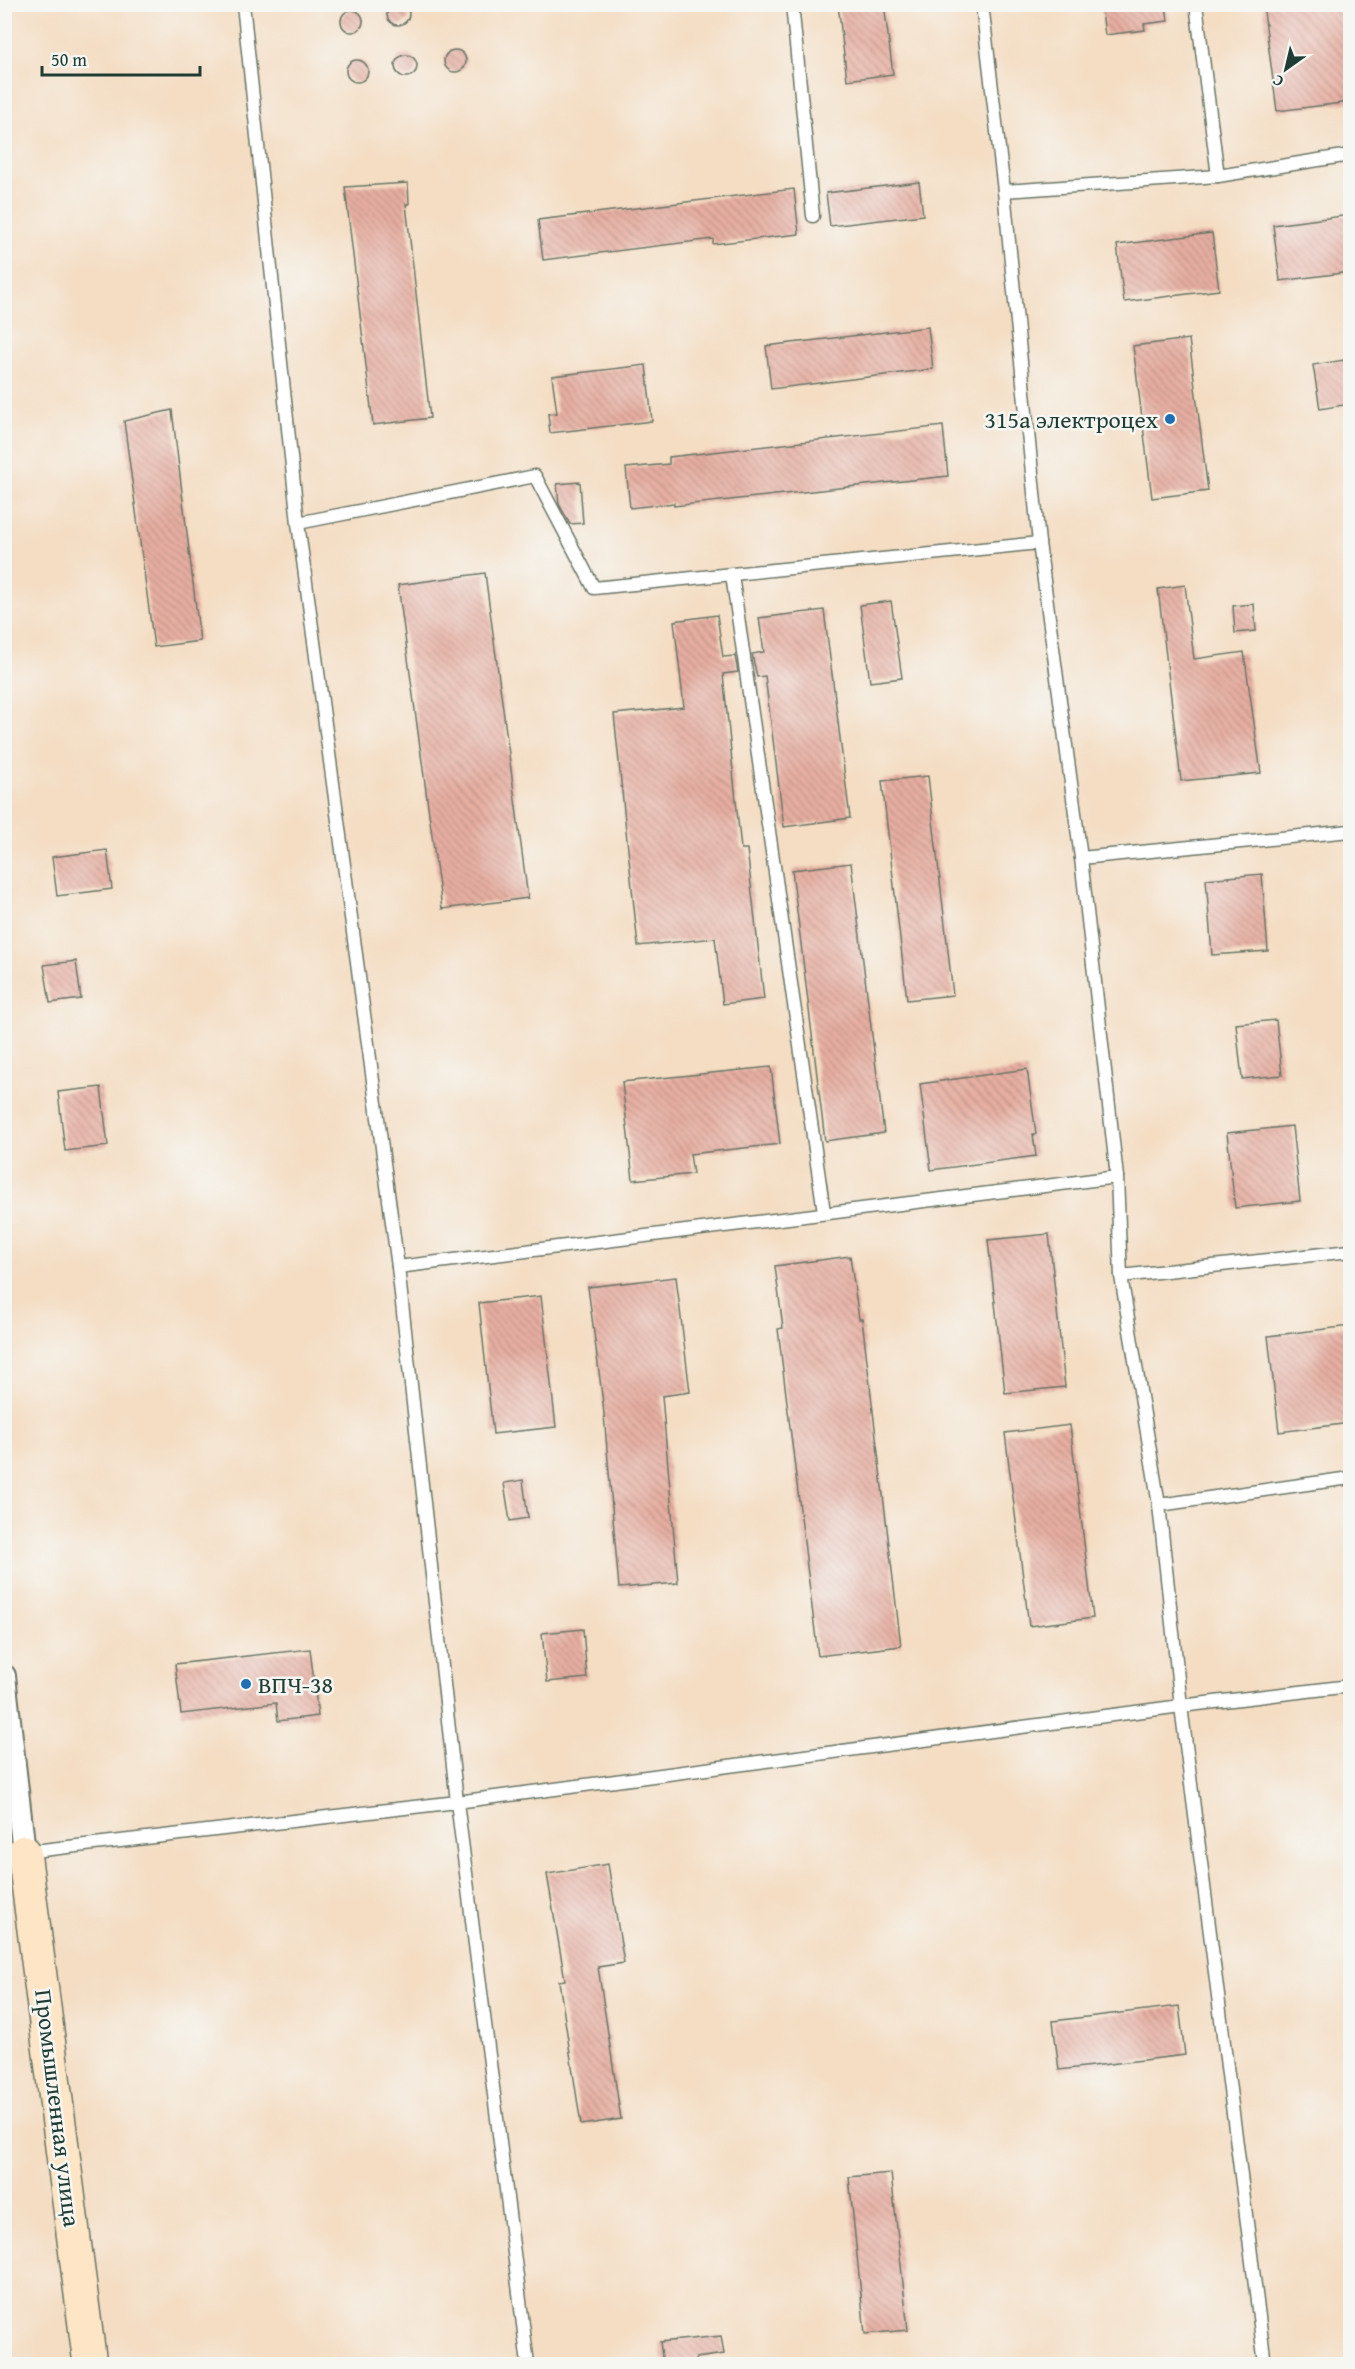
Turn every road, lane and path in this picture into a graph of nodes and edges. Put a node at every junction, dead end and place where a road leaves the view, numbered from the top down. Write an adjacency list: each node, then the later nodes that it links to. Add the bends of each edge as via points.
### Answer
1 (243, 4): 9 (lane)
2 (792, 4): 8 (lane)
3 (982, 4): 7 (lane)
4 (1196, 4): 6 (lane)
5 (1350, 154): 6 (lane)
6 (1218, 176): 7 (lane)
7 (1004, 191): 10 (lane)
8 (813, 216)
9 (298, 523): 11 (lane, via 535,476 594,588); 17 (lane)
10 (1039, 543): 11 (lane); 13 (lane)
11 (732, 575): 15 (lane)
12 (1350, 831): 13 (lane)
13 (1081, 858): 14 (lane)
14 (1117, 1177): 15 (lane); 18 (lane)
15 (825, 1212): 17 (lane)
16 (1350, 1251): 18 (lane)
17 (398, 1267): 24 (lane)
18 (1121, 1276): 20 (lane)
19 (1350, 1478): 20 (lane)
20 (1159, 1505): 23 (lane)
21 (4, 1676): 25 (street)
22 (1350, 1686): 23 (lane)
23 (1181, 1706): 24 (lane); 28 (lane)
24 (457, 1802): 25 (lane); 27 (lane)
25 (24, 1852): 26 (street, Промышленная улица)
26 (90, 2364)
27 (528, 2364)
28 (1264, 2364)

